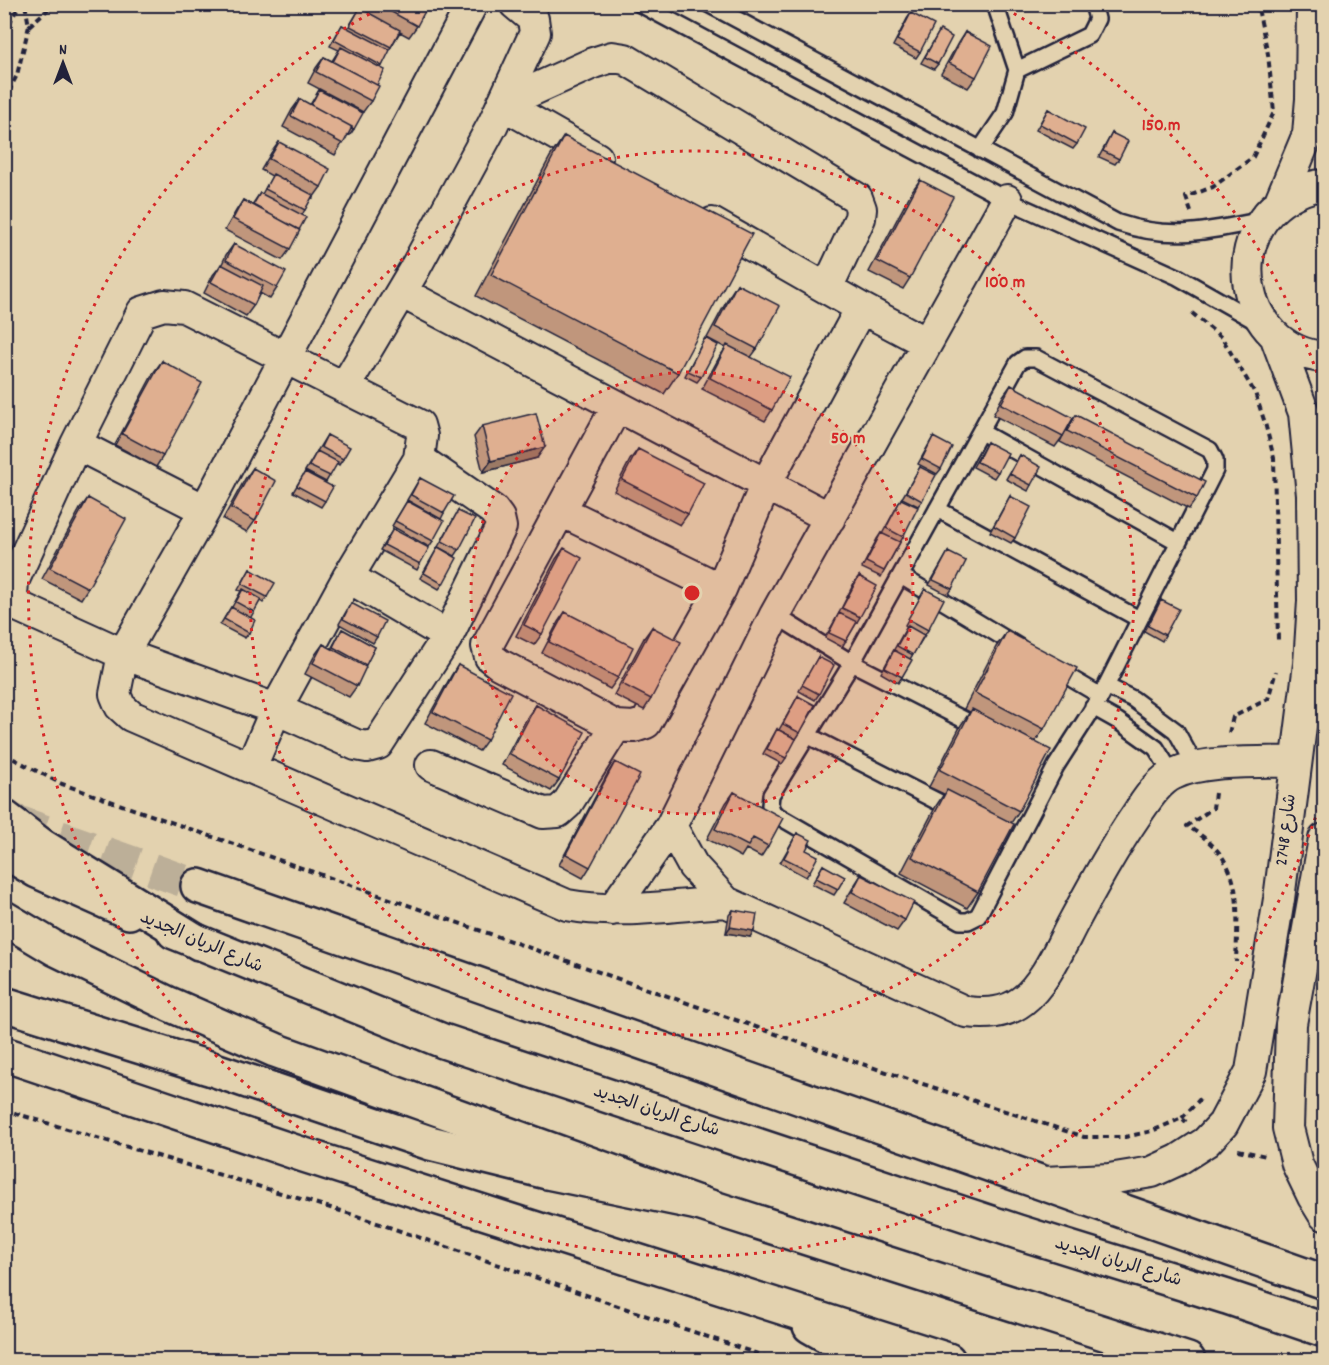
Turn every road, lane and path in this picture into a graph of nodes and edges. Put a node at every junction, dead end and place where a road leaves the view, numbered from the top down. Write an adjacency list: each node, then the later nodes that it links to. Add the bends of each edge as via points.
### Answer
1 (20, 4): 13 (path)
2 (25, 4): 12 (path)
3 (54, 4): 12 (path)
4 (472, 4): 30 (street)
5 (514, 4): 16 (street, via 533,19 535,33)
6 (640, 4): 20 (lane)
7 (708, 4): 17 (lane)
8 (995, 4): 14 (lane)
9 (1093, 4): 14 (lane, via 1097,19 1089,35)
10 (1257, 4): 23 (path, via 1268,54 1274,112 1253,157 1213,187 1186,197)
11 (1312, 4): 22 (street, شارع 2748, via 1308,134)
12 (29, 26): 15 (path, via 17,75)
13 (4, 33)
14 (1017, 70): 17 (lane, via 1005,113)
15 (4, 101)
16 (502, 104): 18 (street); 24 (street, via 593,63 612,57 625,59 857,198 860,218); 25 (street)
17 (980, 150): 23 (lane, via 1118,223 1156,233)
18 (624, 173)
19 (1324, 185): 22 (street, via 1312,185)
20 (1006, 200): 28 (lane, via 1178,277); 29 (street)
21 (685, 208): 24 (street)
22 (1271, 211): 23 (lane); 28 (street, شارع 2748, via 1250,246 1246,274 1252,303)
23 (1198, 233)
24 (827, 288): 26 (street)
25 (401, 292): 32 (street); 33 (street)
26 (861, 308): 29 (street); 38 (street)
27 (1191, 312): 34 (path, via 1222,338 1255,393)
28 (1271, 333): 31 (street, via 1309,356); 50 (street, شارع 2748, via 1304,413 1312,495)
29 (927, 343): 42 (street)
30 (286, 357): 32 (street); 36 (street, via 184,307 164,304 142,312); 40 (street)
31 (1324, 357)
32 (344, 388): 37 (street, via 419,424)
33 (617, 406): 38 (street); 41 (street)
34 (1265, 423)
35 (981, 432): 39 (lane); 43 (lane); 43 (lane, via 1018,363 1036,358 1210,450 1215,470)
36 (76, 444): 40 (street); 51 (street, via 13,582 12,596 15,605)
37 (419, 459): 45 (street); 49 (street, via 493,510 501,527)
38 (766, 484): 42 (street); 46 (street)
39 (937, 509): 44 (lane); 48 (lane)
40 (205, 510): 51 (street)
41 (561, 511): 46 (street); 55 (street, via 487,646 490,657 499,664)
42 (830, 518): 47 (street)
43 (1178, 542): 48 (lane)
44 (901, 576): 52 (lane); 53 (lane)
45 (348, 577): 49 (street); 54 (street)
46 (721, 589): 55 (street, via 646,723)
47 (775, 615): 52 (lane); 65 (street)
48 (1139, 619): 53 (lane)
49 (448, 636): 54 (street, via 378,744 356,745)
50 (1317, 653): 59 (street, شارع 2748)
51 (123, 654): 54 (street); 61 (street, via 115,694 120,706 131,716)
52 (852, 663): 56 (lane); 57 (lane)
53 (1100, 696): 57 (lane, via 1050,764 1011,838 978,916 968,921 960,921 773,813 771,795); 62 (lane, via 1118,721); 62 (lane, via 1133,699 1176,731)
54 (276, 709): 61 (street)
55 (616, 726): 60 (street, via 558,812 543,813)
56 (995, 735)
57 (809, 736): 64 (lane)
58 (4, 754): 76 (path, via 62,784 850,1060 1084,1137 1125,1137 1182,1118)
59 (1296, 761): 62 (street); 76 (street, شارع 2748, via 1279,899 1251,1071 1234,1107)
60 (431, 765)
61 (251, 767): 70 (street, via 553,900 590,909)
62 (1184, 771): 69 (street, via 1150,795 1111,852 1035,988 1023,1001 1006,1010 987,1014 966,1012)
63 (4, 818): 72 (main road, via 42,846)
64 (975, 820)
65 (671, 826): 69 (street, via 693,866); 70 (street)
66 (1324, 839): 77 (street, شارع 2748, via 1291,1024 1288,1128)
67 (4, 851): 72 (main road, شارع الريان الجديد, via 37,871)
68 (198, 885): 78 (main road)
69 (726, 902): 70 (street)
70 (612, 909)
71 (4, 918): 79 (main road, via 56,949 275,1050)
72 (199, 943): 83 (main road, شارع الريان الجديد, via 443,1041)
73 (4, 1004): 79 (main road, via 430,1143)
74 (4, 1054): 82 (main road, via 304,1155)
75 (4, 1110): 84 (path, via 354,1215)
76 (1206, 1142): 77 (path); 78 (street, شارع 2748, via 1152,1172 1109,1179)
77 (1297, 1164): 80 (street, شارع 2748)
78 (1044, 1182): 81 (main road)
79 (698, 1203): 87 (main road)
80 (1324, 1215)
81 (1324, 1282)
82 (766, 1302): 85 (main road, via 838,1342); 86 (main road)
83 (1324, 1330)
84 (775, 1360)
85 (891, 1360)
86 (948, 1360)
87 (1188, 1360)

